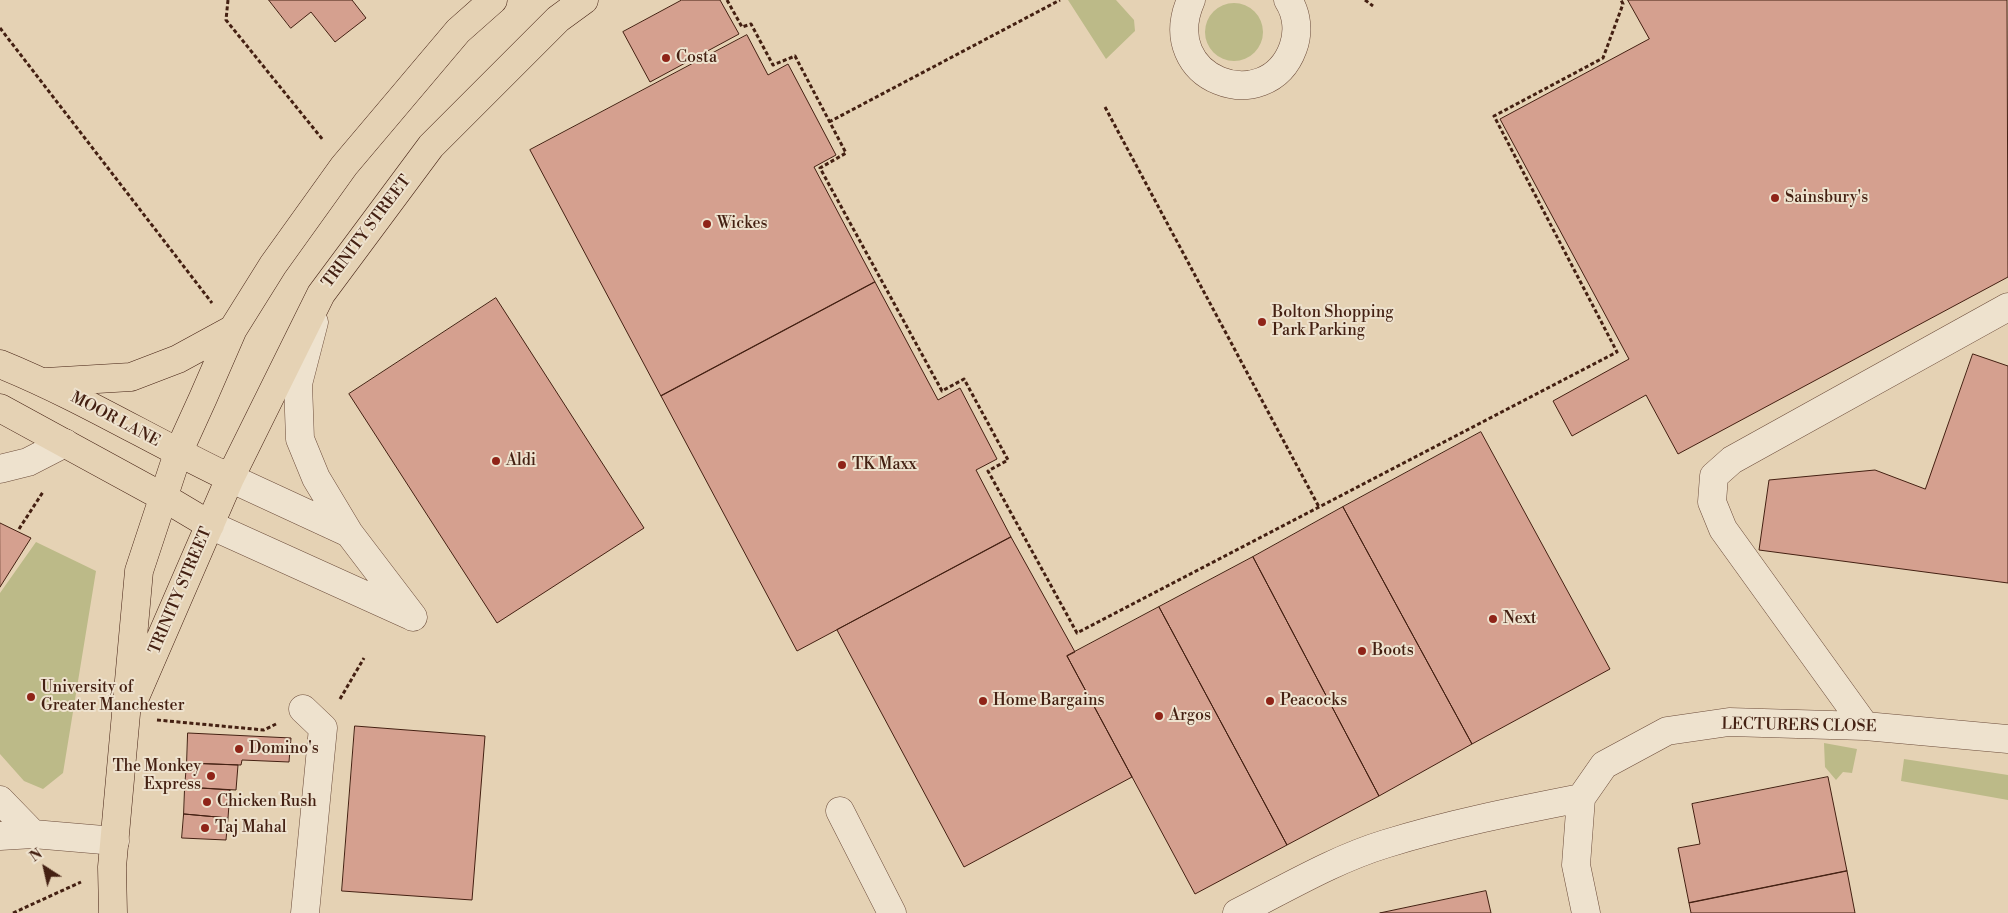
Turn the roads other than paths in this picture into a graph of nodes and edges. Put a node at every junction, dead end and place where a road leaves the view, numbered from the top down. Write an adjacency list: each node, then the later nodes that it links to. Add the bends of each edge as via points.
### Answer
1 (493, 0): 7 (main road, TRINITY STREET, via 458,31 344,166 273,265)
2 (584, 0): 5 (main road, TRINITY STREET, via 558,19 431,146)
3 (1288, 0): 4 (street, via 1296,22 1296,37 1290,55 1272,75 1246,85 1226,83 1199,68 1185,42)
4 (1182, 6)
5 (321, 294): 14 (main road, TRINITY STREET); 17 (street, via 298,384 300,439 316,478)
6 (2008, 307): 20 (street, via 1732,460 1714,476 1712,502 1723,529)
7 (233, 329): 9 (main road, via 178,360 131,377); 12 (main road, TRINITY STREET)
8 (0, 364): 9 (main road, MOOR LANE)
9 (46, 382): 12 (main road, MOOR LANE)
10 (0, 408): 11 (main road)
11 (65, 443): 13 (street, via 28,462); 15 (main road)
12 (178, 453): 14 (main road, MOOR LANE); 15 (main road, TRINITY STREET)
13 (0, 469)
14 (230, 478): 16 (main road, TRINITY STREET); 17 (street)
15 (164, 497): 16 (main road); 19 (main road, TRINITY STREET, via 140,572)
16 (210, 525): 17 (street, via 413,617); 19 (main road, TRINITY STREET)
17 (349, 533)
18 (303, 709): 30 (street, via 323,728)
19 (127, 717): 27 (main road)
20 (1864, 726): 21 (street, LECTURERS CLOSE); 22 (street, LECTURERS CLOSE, via 1729,722 1667,731 1604,765)
21 (2008, 739)
22 (1581, 798): 32 (street, via 1466,822 1384,844 1339,861); 33 (street, via 1576,866)
23 (0, 800): 25 (street)
24 (840, 811): 31 (street)
25 (33, 834): 26 (street); 27 (street)
26 (0, 836)
27 (113, 861): 28 (main road); 29 (main road)
28 (105, 913)
29 (113, 913)
30 (305, 913)
31 (892, 913)
32 (1237, 913)
33 (1586, 913)

